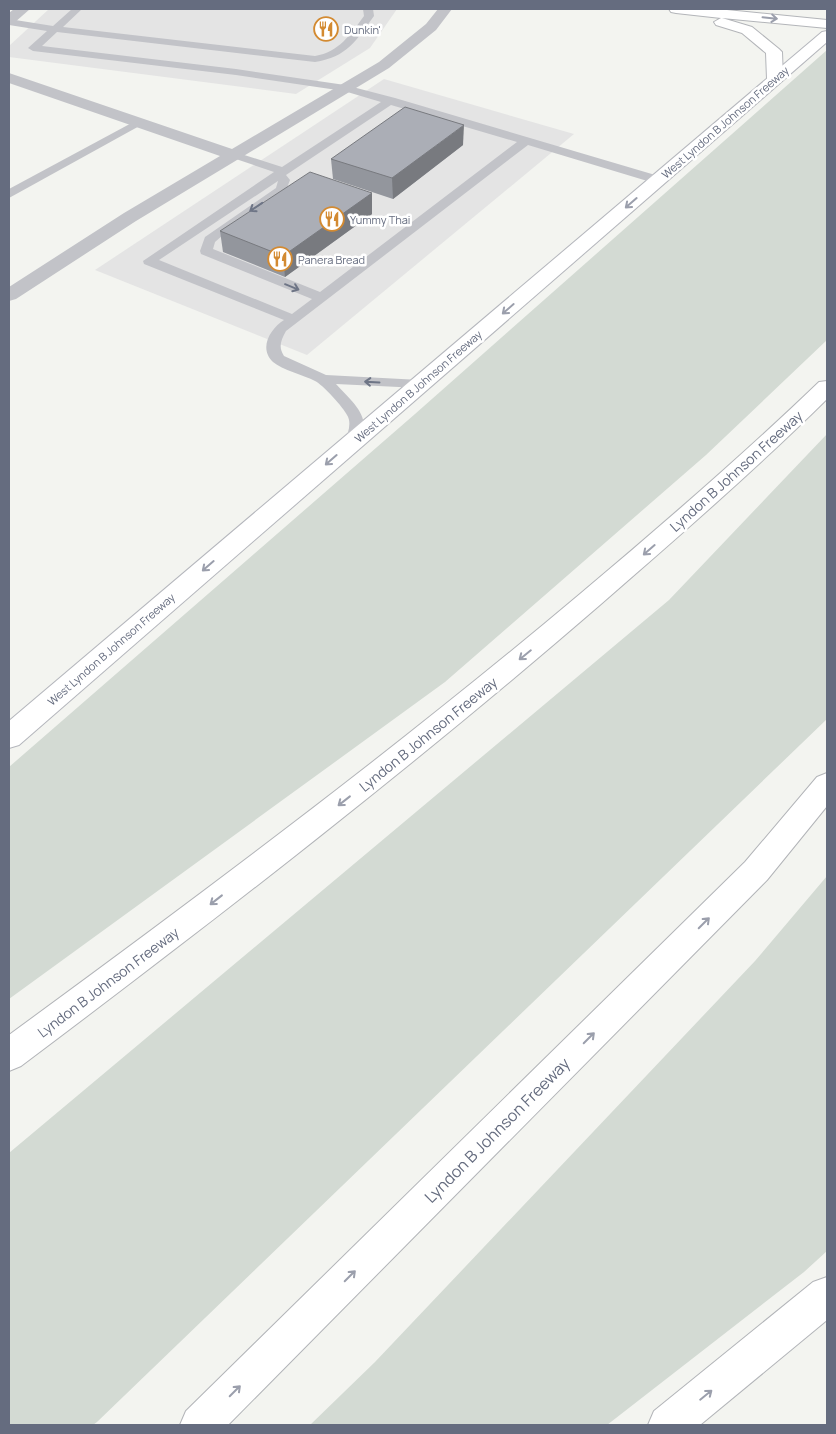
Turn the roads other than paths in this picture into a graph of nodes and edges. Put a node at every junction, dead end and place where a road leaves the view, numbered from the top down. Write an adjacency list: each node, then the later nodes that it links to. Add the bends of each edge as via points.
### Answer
1 (23, 9): 6 (street)
2 (77, 9): 8 (lane)
3 (368, 9): 10 (lane, via 369,16 345,48 323,58 304,59)
4 (445, 9): 14 (street, via 430,28 384,65)
5 (681, 9): 7 (main road, one-way to 7); 13 (main road, via 747,30 761,40 774,52)
6 (9, 21): 8 (lane)
7 (827, 24)
8 (55, 29): 10 (lane); 11 (lane, via 33,48)
9 (827, 35): 13 (main road, West Lyndon B Johnson Freeway)
10 (187, 44): 11 (lane)
11 (169, 64): 14 (lane)
12 (9, 78): 16 (street)
13 (775, 80): 20 (main road, West Lyndon B Johnson Freeway)
14 (345, 88): 15 (lane); 18 (street)
15 (392, 100): 17 (lane); 19 (lane)
16 (139, 122): 18 (street); 21 (lane)
17 (526, 140): 20 (lane); 23 (lane)
18 (234, 155): 19 (lane); 22 (street)
19 (281, 173): 23 (lane, one-way to 23, via 284,180 281,190 219,232 209,240 206,250); 24 (lane, via 149,261)
20 (658, 180): 26 (main road, West Lyndon B Johnson Freeway, one-way to 26)
21 (9, 194)
22 (9, 295)
23 (322, 298): 24 (lane)
24 (294, 319): 25 (lane, via 281,328 274,339 273,350 278,359)
25 (324, 379): 26 (lane, one-way to 25); 28 (lane, via 354,414 357,426)
26 (420, 384): 28 (main road, West Lyndon B Johnson Freeway)
27 (827, 387): 31 (main road, Lyndon B Johnson Freeway, one-way to 31, via 695,510 556,630 382,772)
28 (354, 441): 29 (main road, West Lyndon B Johnson Freeway, one-way to 29)
29 (9, 737)
30 (827, 785): 33 (main road, Lyndon B Johnson Freeway, one-way to 30, via 756,871)
31 (9, 1055)
32 (827, 1296): 34 (main road, one-way to 32)
33 (200, 1425)
34 (668, 1425)

